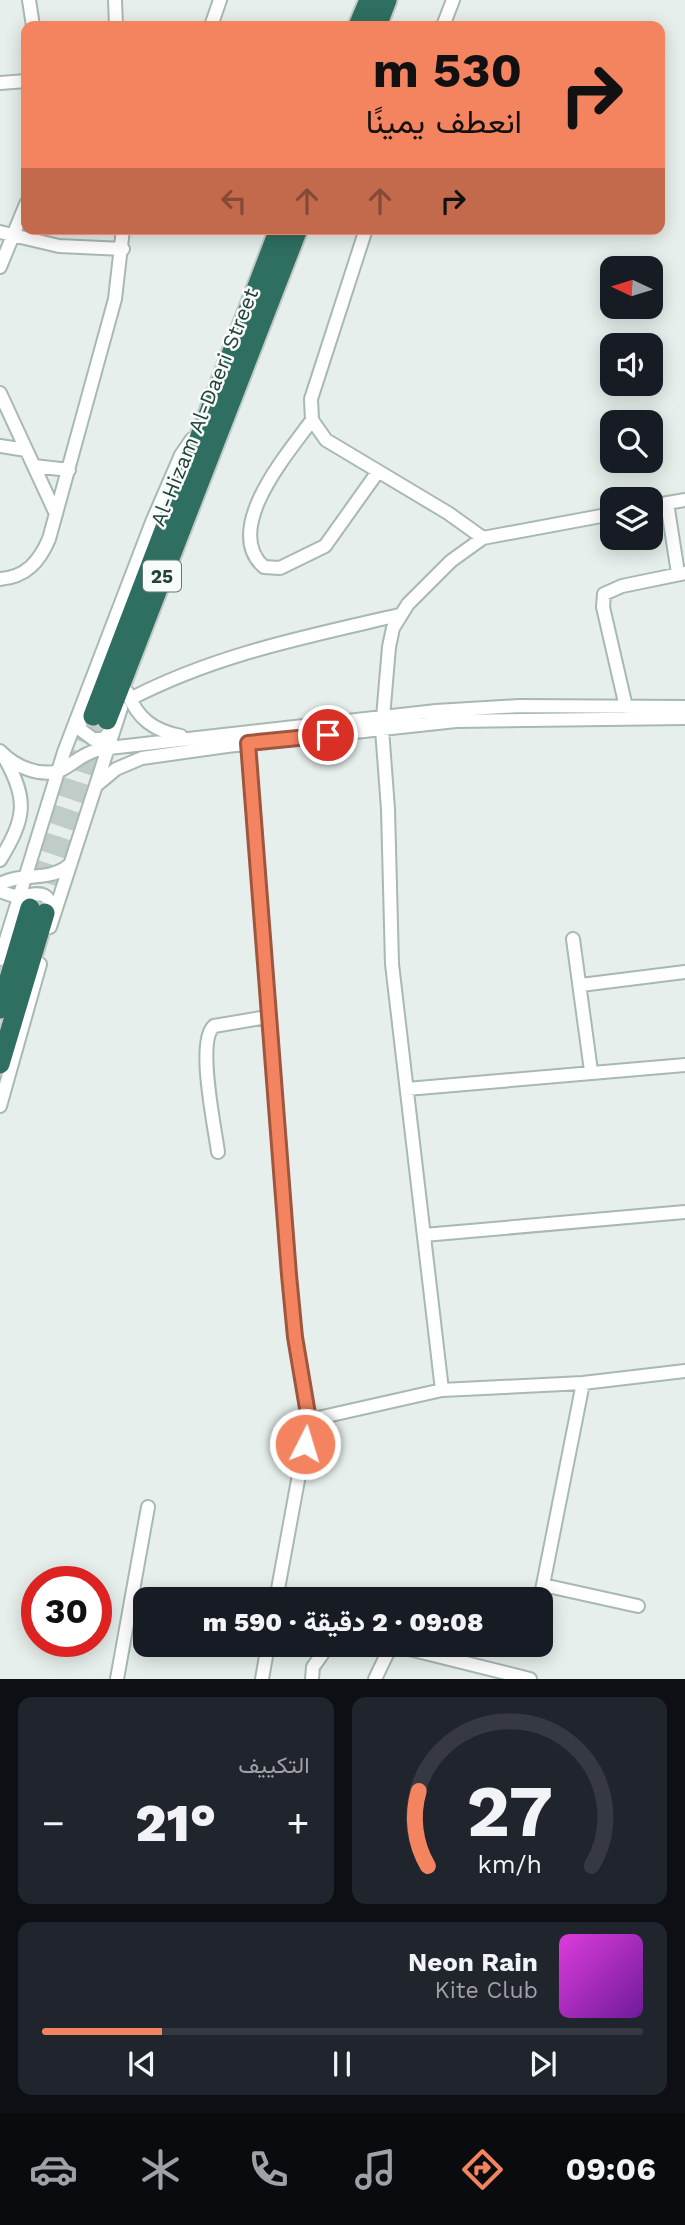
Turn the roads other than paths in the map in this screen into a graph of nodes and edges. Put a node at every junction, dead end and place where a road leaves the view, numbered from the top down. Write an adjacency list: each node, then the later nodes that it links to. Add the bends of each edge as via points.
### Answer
1 (29, 0): 7 (street)
2 (115, 0): 8 (street)
3 (220, 0): 9 (street)
4 (369, 0): 10 (highway)
5 (387, 0): 11 (highway)
6 (453, 0): 12 (street)
7 (32, 21)
8 (116, 21)
9 (213, 21)
10 (360, 21)
11 (379, 21)
12 (445, 21)
13 (21, 81): 14 (street)
14 (0, 83)
15 (21, 218): 17 (street)
16 (0, 232): 17 (street)
17 (15, 234): 22 (street, via 59,246); 23 (street)
18 (123, 235): 22 (street)
19 (276, 235): 26 (highway, Al-Hizam Al-Daeri Street / 25)
20 (295, 235): 26 (highway, Al-Hizam Al-Daeri Street / 25)
21 (364, 235): 25 (street, via 311,399)
22 (123, 248): 30 (street, via 115,299)
23 (0, 267)
24 (0, 393): 28 (street)
25 (312, 420): 31 (street, via 326,440); 31 (street, via 251,514 252,541 264,567 280,568 325,546)
26 (209, 430): 41 (street, via 206,485); 46 (highway, Al-Hizam Al-Daeri Street / 25); 46 (street, via 177,464)
27 (0, 446): 28 (street)
28 (26, 450): 29 (street)
29 (34, 466): 30 (street); 35 (street)
30 (69, 470): 35 (street)
31 (377, 472): 37 (street)
32 (685, 500): 33 (street)
33 (667, 503): 34 (street); 38 (street)
34 (663, 504)
35 (56, 514): 39 (street, via 42,555 33,566)
36 (600, 516): 37 (street)
37 (483, 538): 40 (street, via 451,561)
38 (682, 573): 42 (street, via 604,594)
39 (0, 579)
40 (400, 615): 41 (street, via 226,658); 44 (street, via 389,647)
41 (128, 695): 46 (street); 48 (street, via 141,717 155,729)
42 (626, 707): 43 (street); 44 (street, via 519,706)
43 (685, 707)
44 (383, 715): 47 (street); 49 (street)
45 (685, 718): 47 (street, via 487,720)
46 (98, 720): 51 (street); 52 (street)
47 (382, 729): 50 (street); 72 (street, via 392,964)
48 (192, 738): 49 (street); 51 (street)
49 (226, 740): 50 (street); 56 (street, via 142,758 116,769)
50 (248, 743): 68 (street)
51 (109, 748): 55 (street, via 84,754); 56 (street)
52 (64, 752): 54 (street); 55 (street)
53 (1, 753): 54 (street, via 18,766); 57 (street, via 22,806 17,832)
54 (36, 771): 55 (street)
55 (58, 771): 59 (street)
56 (98, 785): 58 (street)
57 (0, 860)
58 (68, 866): 59 (street, via 54,875); 62 (street)
59 (24, 877): 60 (street); 62 (street)
60 (0, 884)
61 (0, 891): 62 (street)
62 (37, 907): 64 (street); 67 (highway); 69 (highway); 73 (street)
63 (573, 939): 66 (street)
64 (0, 959)
65 (685, 972): 66 (street)
66 (581, 985): 71 (street)
67 (0, 1009)
68 (267, 1017): 74 (street, via 214,1026 207,1035); 80 (street, via 295,1337)
69 (0, 1064)
70 (685, 1065): 71 (street)
71 (591, 1071): 72 (street)
72 (407, 1089): 76 (street)
73 (0, 1106)
74 (218, 1152)
75 (685, 1212): 76 (street)
76 (424, 1235): 79 (street)
77 (685, 1371): 78 (street)
78 (583, 1383): 79 (street); 82 (street)
79 (442, 1390): 80 (street)
80 (309, 1420): 83 (street)
81 (148, 1507): 88 (street)
82 (543, 1584): 84 (street); 85 (street)
83 (278, 1587)
84 (542, 1587)
85 (638, 1606)
86 (266, 1657): 89 (street)
87 (320, 1657): 90 (street)
88 (117, 1679)
89 (262, 1679)
90 (312, 1679)
91 (376, 1679): 92 (street, via 388,1651 397,1646)
92 (530, 1679)

